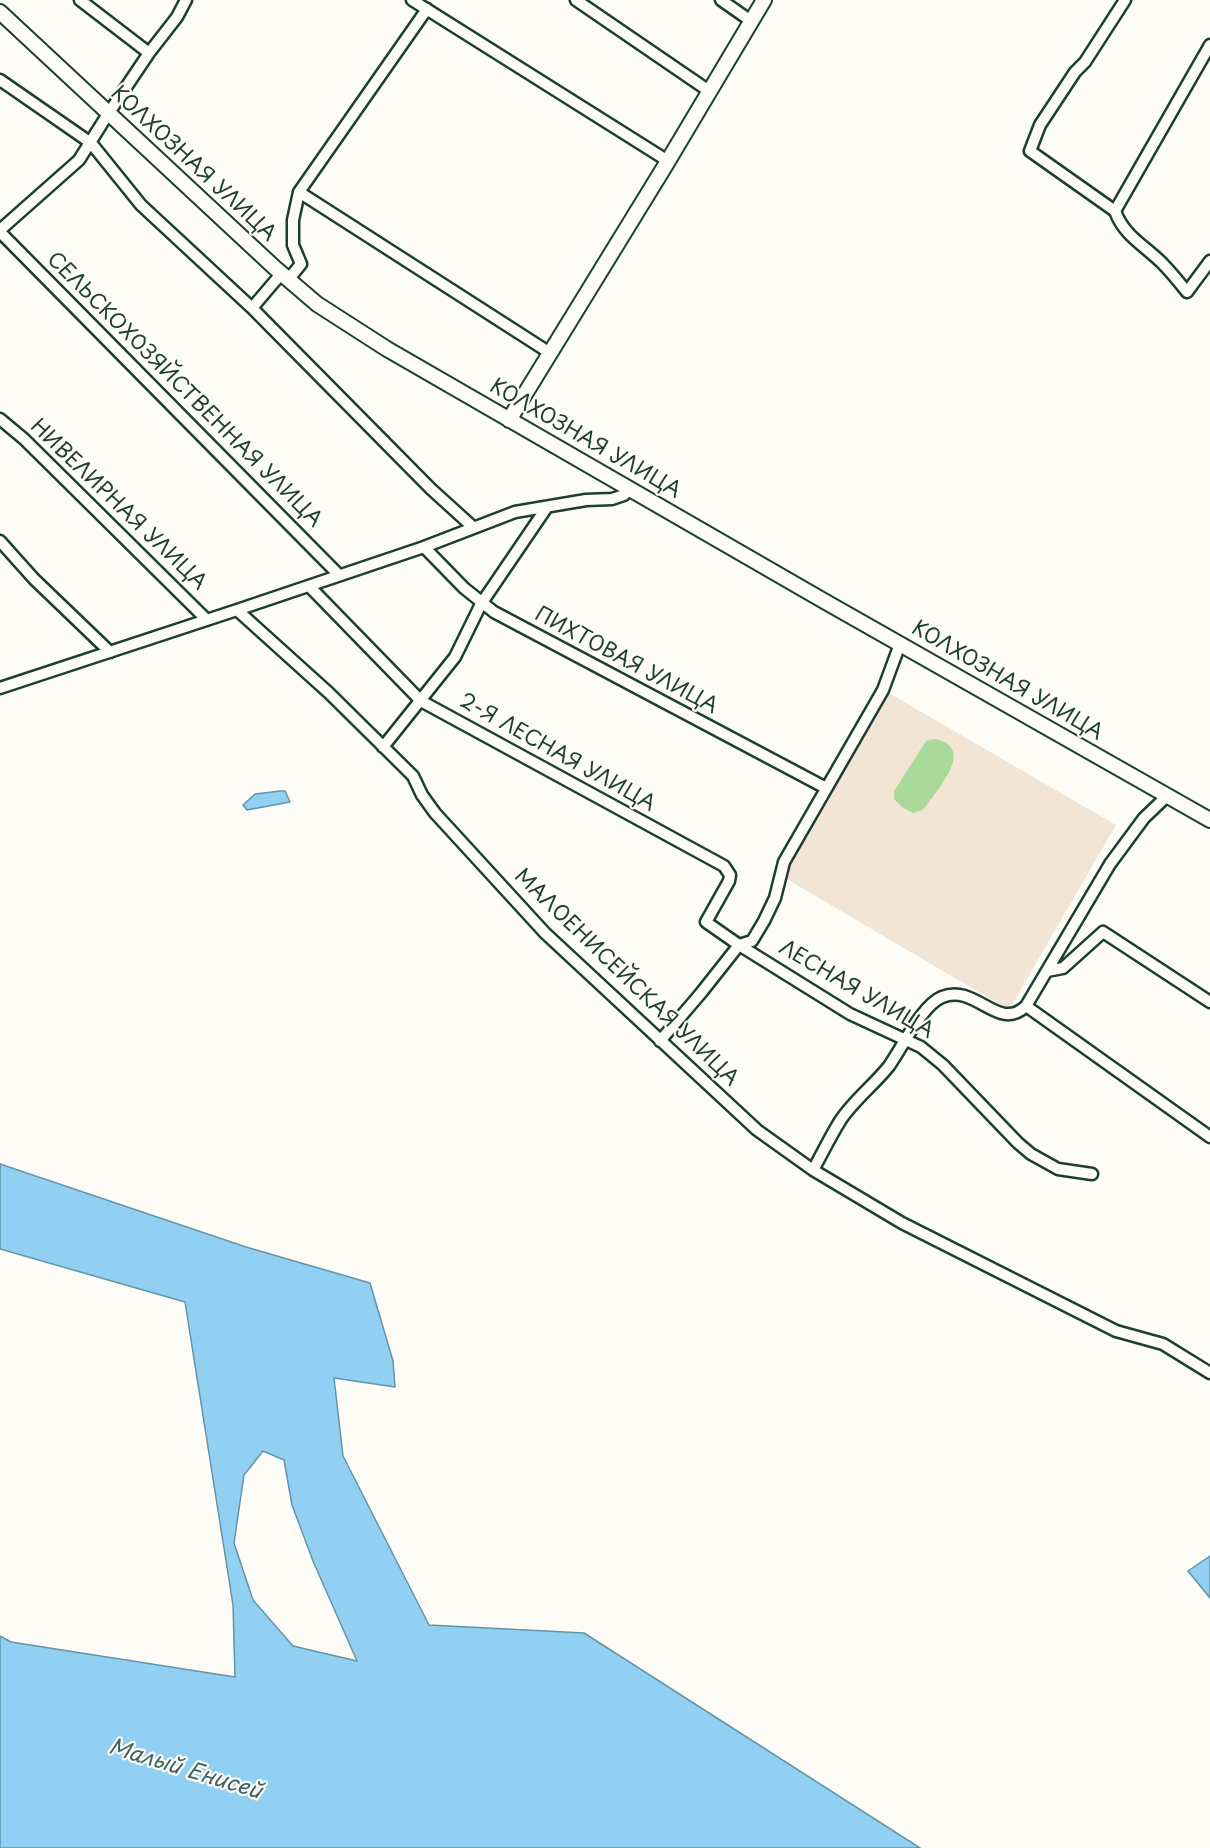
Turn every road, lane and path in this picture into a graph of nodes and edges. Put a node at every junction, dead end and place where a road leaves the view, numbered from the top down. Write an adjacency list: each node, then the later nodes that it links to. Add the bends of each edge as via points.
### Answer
1 (80, 0): 12 (street)
2 (186, 0): 12 (street)
3 (412, 0): 8 (street)
4 (576, 0): 14 (street)
5 (721, 0): 10 (street)
6 (764, 0): 10 (main road)
7 (1125, 0): 19 (street, via 1040,125 1030,151)
8 (427, 9): 17 (street); 18 (street)
9 (0, 12): 15 (main road, КОЛХОЗНАЯ УЛИЦА)
10 (751, 21): 14 (main road)
11 (1210, 45): 19 (street)
12 (149, 53): 15 (street)
13 (0, 80): 16 (street)
14 (709, 91): 17 (main road)
15 (108, 114): 16 (street); 22 (main road, КОЛХОЗНАЯ УЛИЦА)
16 (91, 143): 20 (street, via 79,160); 23 (street, via 141,205)
17 (668, 161): 24 (main road)
18 (299, 192): 22 (street, via 293,246 301,264); 24 (street)
19 (1115, 211): 21 (street, via 1119,224 1187,292)
20 (0, 231): 32 (street, СЕЛЬСКОХОЗЯЙСТВЕННАЯ УЛИЦА)
21 (1210, 261)
22 (284, 277): 23 (street); 26 (main road, КОЛХОЗНАЯ УЛИЦА, via 344,322)
23 (252, 308): 29 (street)
24 (550, 352): 26 (main road)
25 (0, 419): 36 (street, НИВЕЛИРНАЯ УЛИЦА)
26 (509, 420): 27 (main road, КОЛХОЗНАЯ УЛИЦА)
27 (629, 488): 28 (street, via 624,495 612,499); 37 (main road, КОЛХОЗНАЯ УЛИЦА)
28 (547, 507): 29 (street, via 515,512); 34 (street)
29 (474, 528): 31 (street)
30 (0, 541): 38 (street)
31 (424, 547): 32 (street); 34 (street, ПИХТОВАЯ УЛИЦА)
32 (339, 575): 33 (street)
33 (309, 586): 35 (street); 40 (street, 2-Я ЛЕСНАЯ УЛИЦА)
34 (481, 604): 40 (street, via 455,657); 42 (street, ПИХТОВАЯ УЛИЦА)
35 (237, 610): 36 (street); 41 (street, МАЛОЕНИСЕЙСКАЯ УЛИЦА)
36 (207, 620): 38 (street)
37 (900, 644): 42 (street, via 883,690); 43 (main road, КОЛХОЗНАЯ УЛИЦА)
38 (110, 652): 39 (street)
39 (0, 688)
40 (421, 701): 41 (street); 45 (street, 2-Я ЛЕСНАЯ УЛИЦА, via 724,866 729,881 706,922)
41 (383, 747): 50 (street, МАЛОЕНИСЕЙСКАЯ УЛИЦА, via 412,776 435,813 545,933)
42 (826, 788): 45 (street, via 784,862 775,898 764,921 752,941)
43 (1167, 796): 44 (main road, КОЛХОЗНАЯ УЛИЦА); 46 (street, via 1110,864)
44 (1210, 820)
45 (739, 945): 49 (street, ЛЕСНАЯ УЛИЦА, via 850,1014); 50 (street)
46 (1047, 971): 47 (street, via 1063,968 1103,932); 48 (street)
47 (1210, 1002)
48 (1026, 1006): 49 (street, via 1013,1016 967,996 940,998); 51 (street)
49 (905, 1038): 52 (street, via 888,1066 841,1120); 53 (street, ЛЕСНАЯ УЛИЦА, via 943,1065 1031,1154 1058,1169)
50 (660, 1041): 52 (street, МАЛОЕНИСЕЙСКАЯ УЛИЦА, via 757,1130)
51 (1210, 1137)
52 (813, 1170): 54 (street, МАЛОЕНИСЕЙСКАЯ УЛИЦА, via 902,1223 1116,1330 1163,1344)
53 (1092, 1174)
54 (1210, 1372)

